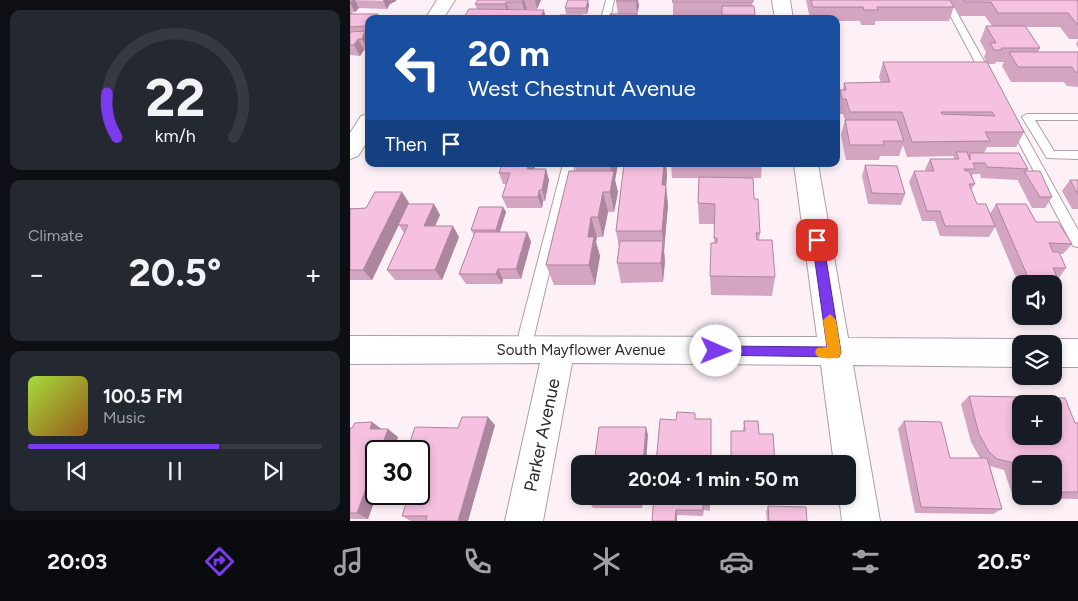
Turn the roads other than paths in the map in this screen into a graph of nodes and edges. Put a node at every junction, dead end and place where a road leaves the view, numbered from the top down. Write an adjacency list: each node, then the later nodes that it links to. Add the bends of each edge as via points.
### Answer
1 (446, 0): 5 (street)
2 (610, 0): 6 (lane)
3 (781, 0): 7 (street)
4 (946, 0): 8 (lane)
5 (437, 15)
6 (606, 15)
7 (783, 15)
8 (993, 86)
9 (1008, 112): 16 (lane)
10 (1078, 117): 13 (lane, via 1027,117 1051,155)
11 (365, 127): 12 (street)
12 (350, 151)
13 (1078, 155)
14 (568, 167): 17 (lane)
15 (806, 167): 20 (street)
16 (1078, 242)
17 (523, 349): 18 (street, South Mayflower Avenue); 19 (street, South Mayflower Avenue)
18 (559, 349): 20 (street, South Mayflower Avenue); 24 (street, Parker Avenue)
19 (350, 350)
20 (834, 352): 21 (street, South Mayflower Avenue); 25 (street)
21 (1012, 353)
22 (1062, 353): 23 (street)
23 (1078, 353)
24 (524, 521)
25 (860, 521)

